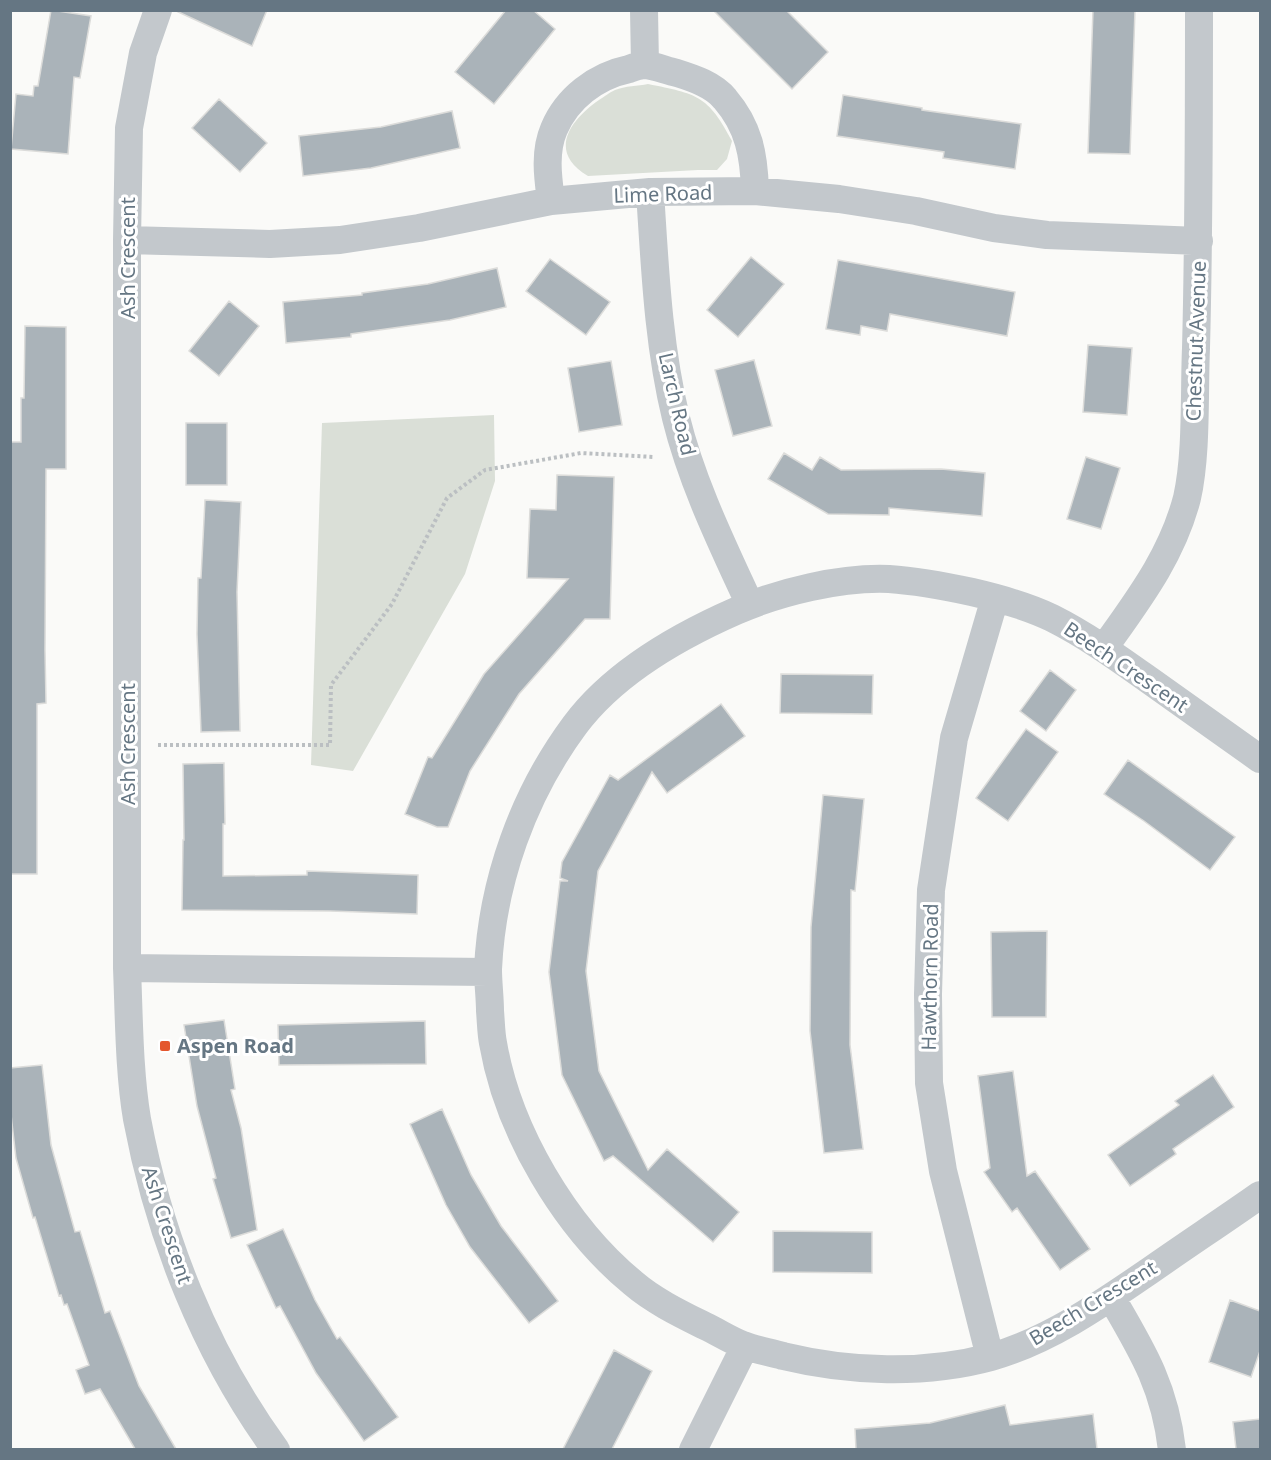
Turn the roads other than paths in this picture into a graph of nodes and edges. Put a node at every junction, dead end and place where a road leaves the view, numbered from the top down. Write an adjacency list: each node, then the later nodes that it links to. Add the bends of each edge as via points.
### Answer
1 (158, 10): 8 (street, Ash Crescent, via 143,53 129,128)
2 (644, 10): 4 (street)
3 (1199, 10): 9 (street, Chestnut Avenue)
4 (645, 65): 5 (street, via 694,78 723,96 739,118 749,142); 7 (street, via 592,84 570,103 553,130 547,162)
5 (755, 191): 6 (street, Lime Road); 9 (street, Lime Road, via 839,199 1047,235)
6 (650, 192): 7 (street, Lime Road); 11 (street, Larch Road, via 657,299 676,419 719,537)
7 (550, 201): 8 (street, Lime Road, via 340,240 270,244)
8 (127, 240): 14 (street, Ash Crescent)
9 (1198, 242): 12 (street, Chestnut Avenue, via 1193,446 1187,496 1174,537 1150,584)
10 (995, 598): 11 (street, Beech Crescent, via 936,584 884,579 831,584); 12 (street, Beech Crescent, via 1050,617); 19 (street, Hawthorn Road, via 954,738 931,890 928,994 929,1083 943,1171)
11 (750, 604): 15 (street, Beech Crescent, via 656,653 614,685 577,722 551,761 509,850)
12 (1104, 648): 13 (street, Beech Crescent)
13 (1260, 759)
14 (127, 968): 15 (street); 20 (street, Ash Crescent, via 137,1117 156,1199 182,1278 214,1347 255,1421)
15 (488, 972): 18 (street, Beech Crescent, via 492,1041 505,1091 526,1144 554,1192 591,1242 635,1286)
16 (1260, 1195): 17 (street, Beech Crescent)
17 (1111, 1297): 19 (street, Beech Crescent, via 1050,1333); 22 (street, via 1161,1393)
18 (745, 1346): 19 (street, Beech Crescent, via 810,1362 864,1369 923,1368); 21 (street)
19 (990, 1357)
20 (276, 1449)
21 (693, 1449)
22 (1173, 1449)

